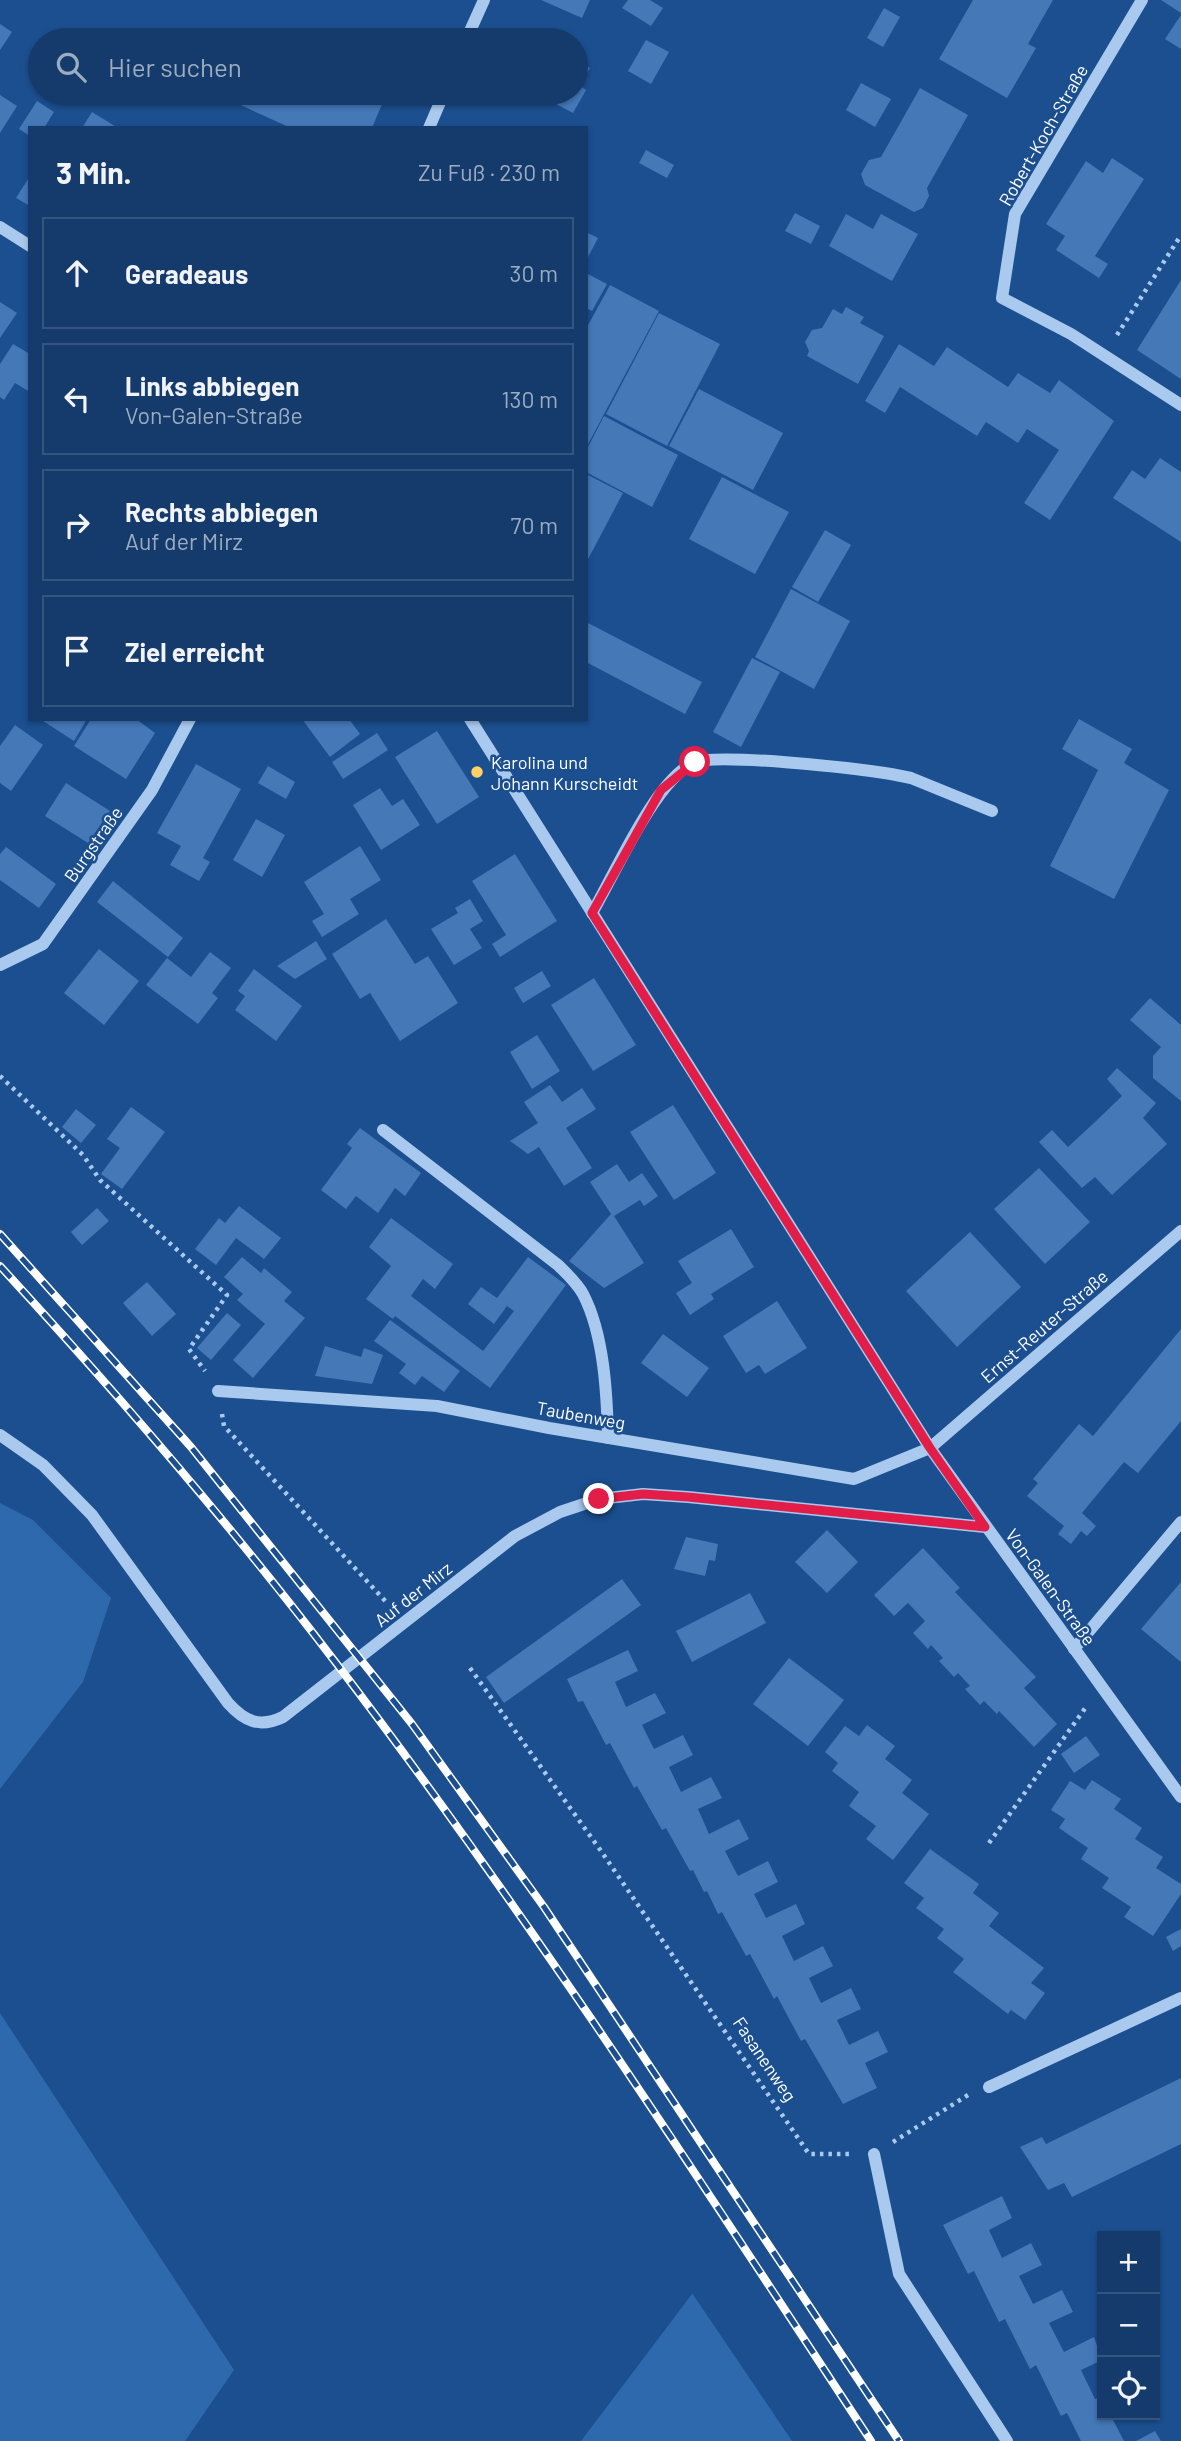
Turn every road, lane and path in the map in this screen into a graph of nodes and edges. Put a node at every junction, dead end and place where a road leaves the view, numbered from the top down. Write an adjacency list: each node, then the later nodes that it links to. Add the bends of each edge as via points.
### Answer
1 (484, 0): 3 (street)
2 (1142, 0): 9 (street, Robert-Koch-Straße, via 1015,214 1002,298)
3 (471, 28)
4 (439, 105): 5 (street)
5 (430, 126)
6 (0, 227): 8 (street)
7 (1181, 235): 9 (path)
8 (28, 245)
9 (1104, 354): 10 (street, Robert-Koch-Straße)
10 (1181, 404)
11 (189, 721): 15 (street, Burgstraße, via 152,790 43,944)
12 (471, 721): 14 (street, Von-Galen-Straße)
13 (992, 811): 14 (street, via 911,778 882,772 762,761 695,762 661,790)
14 (592, 913): 22 (street, Von-Galen-Straße)
15 (0, 965)
16 (0, 1076): 19 (path, via 83,1155 100,1180 227,1295 189,1349)
17 (383, 1130): 21 (street, via 574,1282 587,1308 607,1390)
18 (1181, 1231): 22 (street, Ernst-Reuter-Straße)
19 (218, 1391): 21 (street, Taubenweg, via 437,1406); 25 (path, via 224,1426)
20 (0, 1435): 25 (street, Auf der Mirz, via 43,1465 92,1515 240,1717 269,1723 283,1717)
21 (608, 1438): 22 (street, Taubenweg, via 854,1479)
22 (930, 1448): 24 (street, Von-Galen-Straße)
23 (1181, 1522): 26 (street)
24 (985, 1527): 25 (street, Auf der Mirz, via 688,1497 643,1494 599,1499 515,1535); 26 (street, Von-Galen-Straße)
25 (405, 1622)
26 (1074, 1649): 28 (street, Von-Galen-Straße)
27 (470, 1668): 33 (path, Fasanenweg, via 809,2154)
28 (1102, 1686): 29 (street, Von-Galen-Straße); 30 (path)
29 (1181, 1797)
30 (989, 1843)
31 (1181, 1998): 32 (street)
32 (989, 2087): 33 (path, via 974,2091)
33 (874, 2154): 34 (street, via 899,2274)
34 (1007, 2441)

